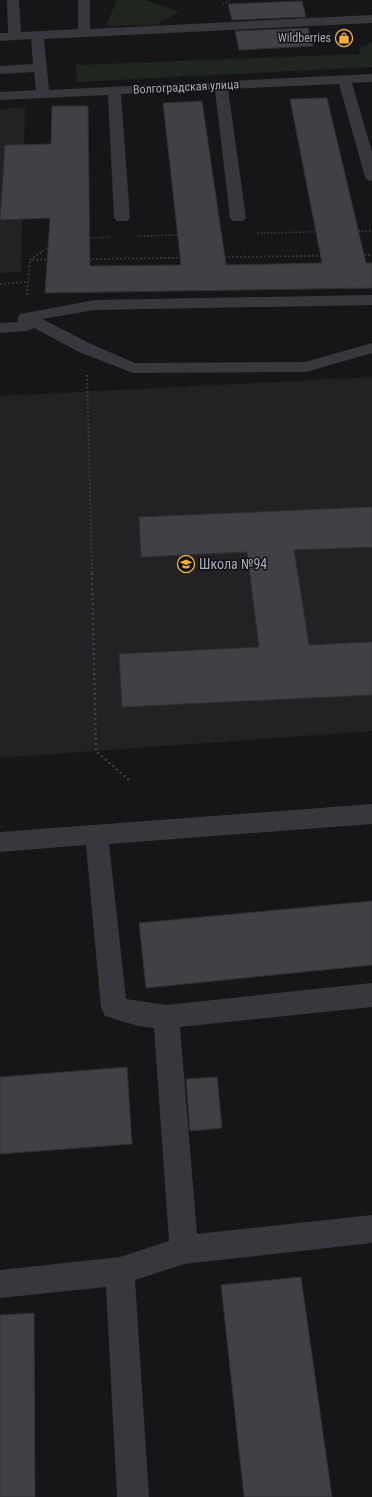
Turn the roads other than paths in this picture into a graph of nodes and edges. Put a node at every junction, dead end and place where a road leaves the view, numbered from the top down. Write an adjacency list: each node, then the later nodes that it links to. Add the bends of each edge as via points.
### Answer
1 (13, 0): 6 (street)
2 (84, 0): 4 (street)
3 (372, 19): 4 (street)
4 (84, 32): 5 (street)
5 (37, 35): 6 (street); 8 (street)
6 (15, 36): 7 (street)
7 (0, 37)
8 (40, 68): 9 (street); 14 (street)
9 (0, 70)
10 (372, 78): 11 (street, Волгоградская улица)
11 (344, 79): 12 (street, Волгоградская улица); 16 (street)
12 (221, 86): 13 (street, Волгоградская улица); 18 (street)
13 (114, 91): 14 (street, Волгоградская улица); 17 (street)
14 (43, 94): 15 (street, Волгоградская улица)
15 (0, 96)
16 (372, 177)
17 (122, 218)
18 (238, 218)
19 (372, 300): 20 (street, via 95,305)
20 (26, 317): 21 (street, via 27,326); 22 (street, via 85,348 133,368 306,367)
21 (0, 328)
22 (372, 348)
23 (372, 814): 24 (street)
24 (98, 835): 25 (street); 27 (street, via 114,1008)
25 (0, 842)
26 (372, 994): 27 (street)
27 (166, 1017): 29 (street)
28 (372, 1230): 29 (street)
29 (184, 1250): 30 (street)
30 (120, 1270): 31 (street); 32 (street)
31 (0, 1284)
32 (133, 1497)

